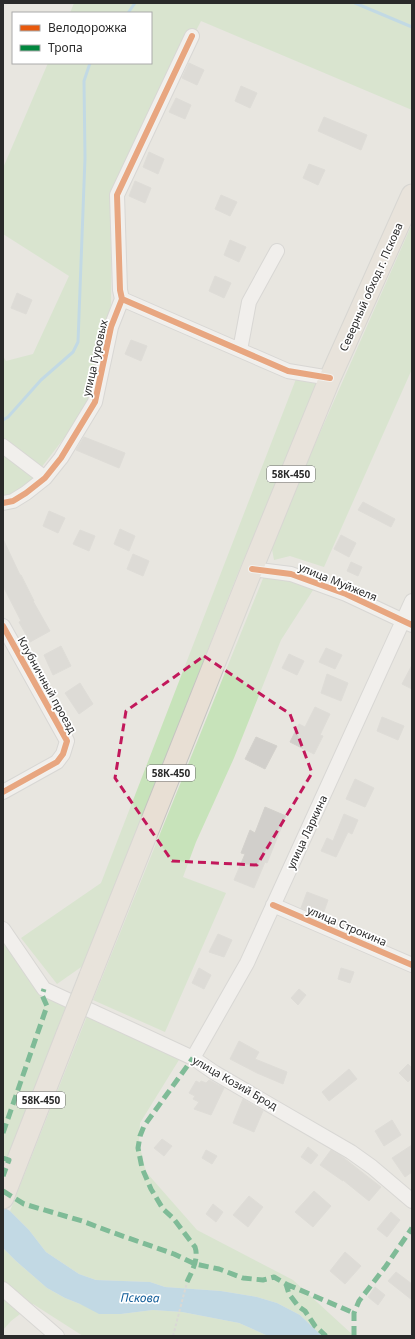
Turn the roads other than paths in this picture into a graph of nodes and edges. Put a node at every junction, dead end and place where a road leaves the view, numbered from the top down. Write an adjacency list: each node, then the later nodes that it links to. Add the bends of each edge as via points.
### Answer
1 (192, 36): 4 (street, via 116,195)
2 (412, 195): 6 (highway, Северный обход г. Пскова / 58К-450)
3 (277, 251): 5 (street, via 249,302)
4 (122, 299): 5 (street); 8 (street, улица Гуровых, via 111,327 95,402 61,458)
5 (240, 350): 6 (street, via 288,371)
6 (330, 378): 10 (highway, 58К-450)
7 (3, 446): 8 (street)
8 (45, 478): 9 (street, улица Гуровых, via 13,501)
9 (3, 503)
10 (252, 569): 12 (street, улица Муйжеля, via 291,574 346,594); 19 (highway, 58К-450, bridge)
11 (412, 601): 12 (street, улица Ларкина)
12 (408, 623): 15 (street, улица Ларкина)
13 (3, 626): 14 (street, Клубничный проезд, via 67,741 64,754 57,762)
14 (3, 792)
15 (273, 905): 17 (street, улица Строкина); 18 (street, улица Ларкина, via 247,963)
16 (3, 929): 18 (street, улица Козий Брод, via 44,989)
17 (412, 965)
18 (193, 1058): 20 (street, улица Козий Брод, via 352,1152)
19 (3, 1198)
20 (412, 1201)
21 (3, 1289): 22 (street)
22 (57, 1336)

